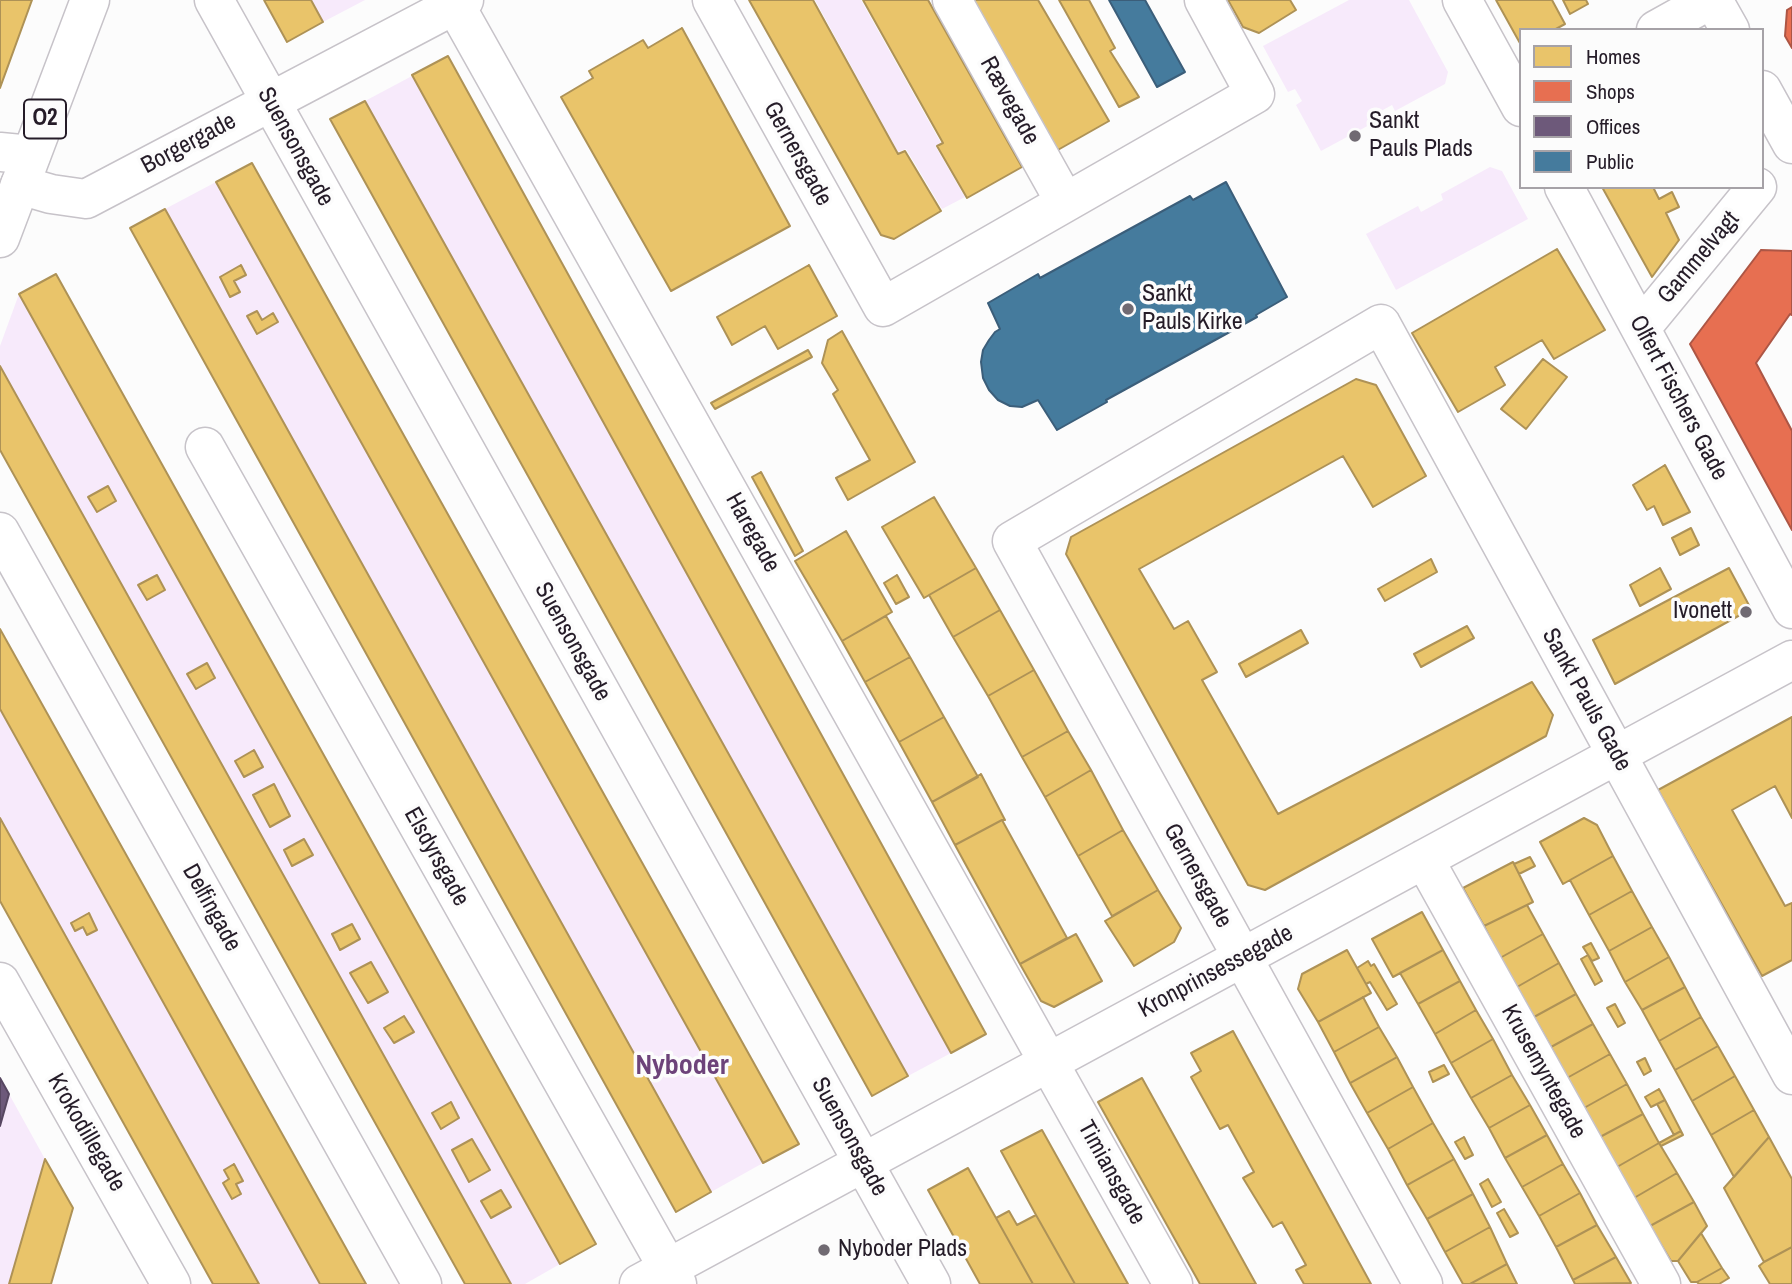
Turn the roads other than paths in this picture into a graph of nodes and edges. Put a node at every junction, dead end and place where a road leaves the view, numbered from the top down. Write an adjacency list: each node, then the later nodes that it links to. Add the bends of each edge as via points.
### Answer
1 (90, 0): 15 (street, O2)
2 (214, 0): 12 (street, Suensonsgade)
3 (712, 0): 19 (street, Gernersgade, via 883,307)
4 (953, 0): 19 (street, Rævegade)
5 (1204, 0): 19 (street, via 1255,94)
6 (1462, 0): 13 (street)
7 (1712, 0): 9 (street); 10 (street)
8 (459, 2): 12 (street, Borgergade); 31 (street, Haregade)
9 (1660, 28)
10 (1729, 28)
11 (1764, 94): 14 (street)
12 (270, 102): 15 (street, Borgergade, via 86,199 51,194); 33 (street, Suensonsgade)
13 (1519, 103)
14 (1792, 145): 16 (street)
15 (17, 164): 20 (street, O2)
16 (1764, 179)
17 (1565, 189): 21 (street, Olfert Fischers Gade)
18 (1755, 189): 21 (street, Gammelvagt)
19 (1065, 202)
20 (0, 238)
21 (1641, 328): 25 (street, Olfert Fischers Gade)
22 (205, 447): 34 (street, Elsdyrsgade)
23 (0, 532): 36 (street, Delfingade)
24 (1012, 541): 27 (street, Sankt Pauls Gade, via 1381,324); 29 (street, Gernersgade)
25 (1792, 609)
26 (1792, 660): 27 (street, Kronprinsessegade)
27 (1617, 755): 28 (street, Kronprinsessegade); 32 (street, Sankt Pauls Gade)
28 (1424, 859): 29 (street, Kronprinsessegade); 40 (street, Krusemyntegade)
29 (1242, 957): 31 (street, Kronprinsessegade); 39 (street, Gernersgade)
30 (0, 982): 35 (street, Krokodillegade)
31 (1048, 1062): 33 (street, Kronprinsessegade); 38 (street, Timiansgade)
32 (1792, 1075)
33 (862, 1163): 34 (street, Kronprinsessegade); 37 (street, Suensonsgade)
34 (661, 1279)
35 (171, 1284)
36 (422, 1284)
37 (931, 1284)
38 (1173, 1284)
39 (1423, 1284)
40 (1661, 1284)

